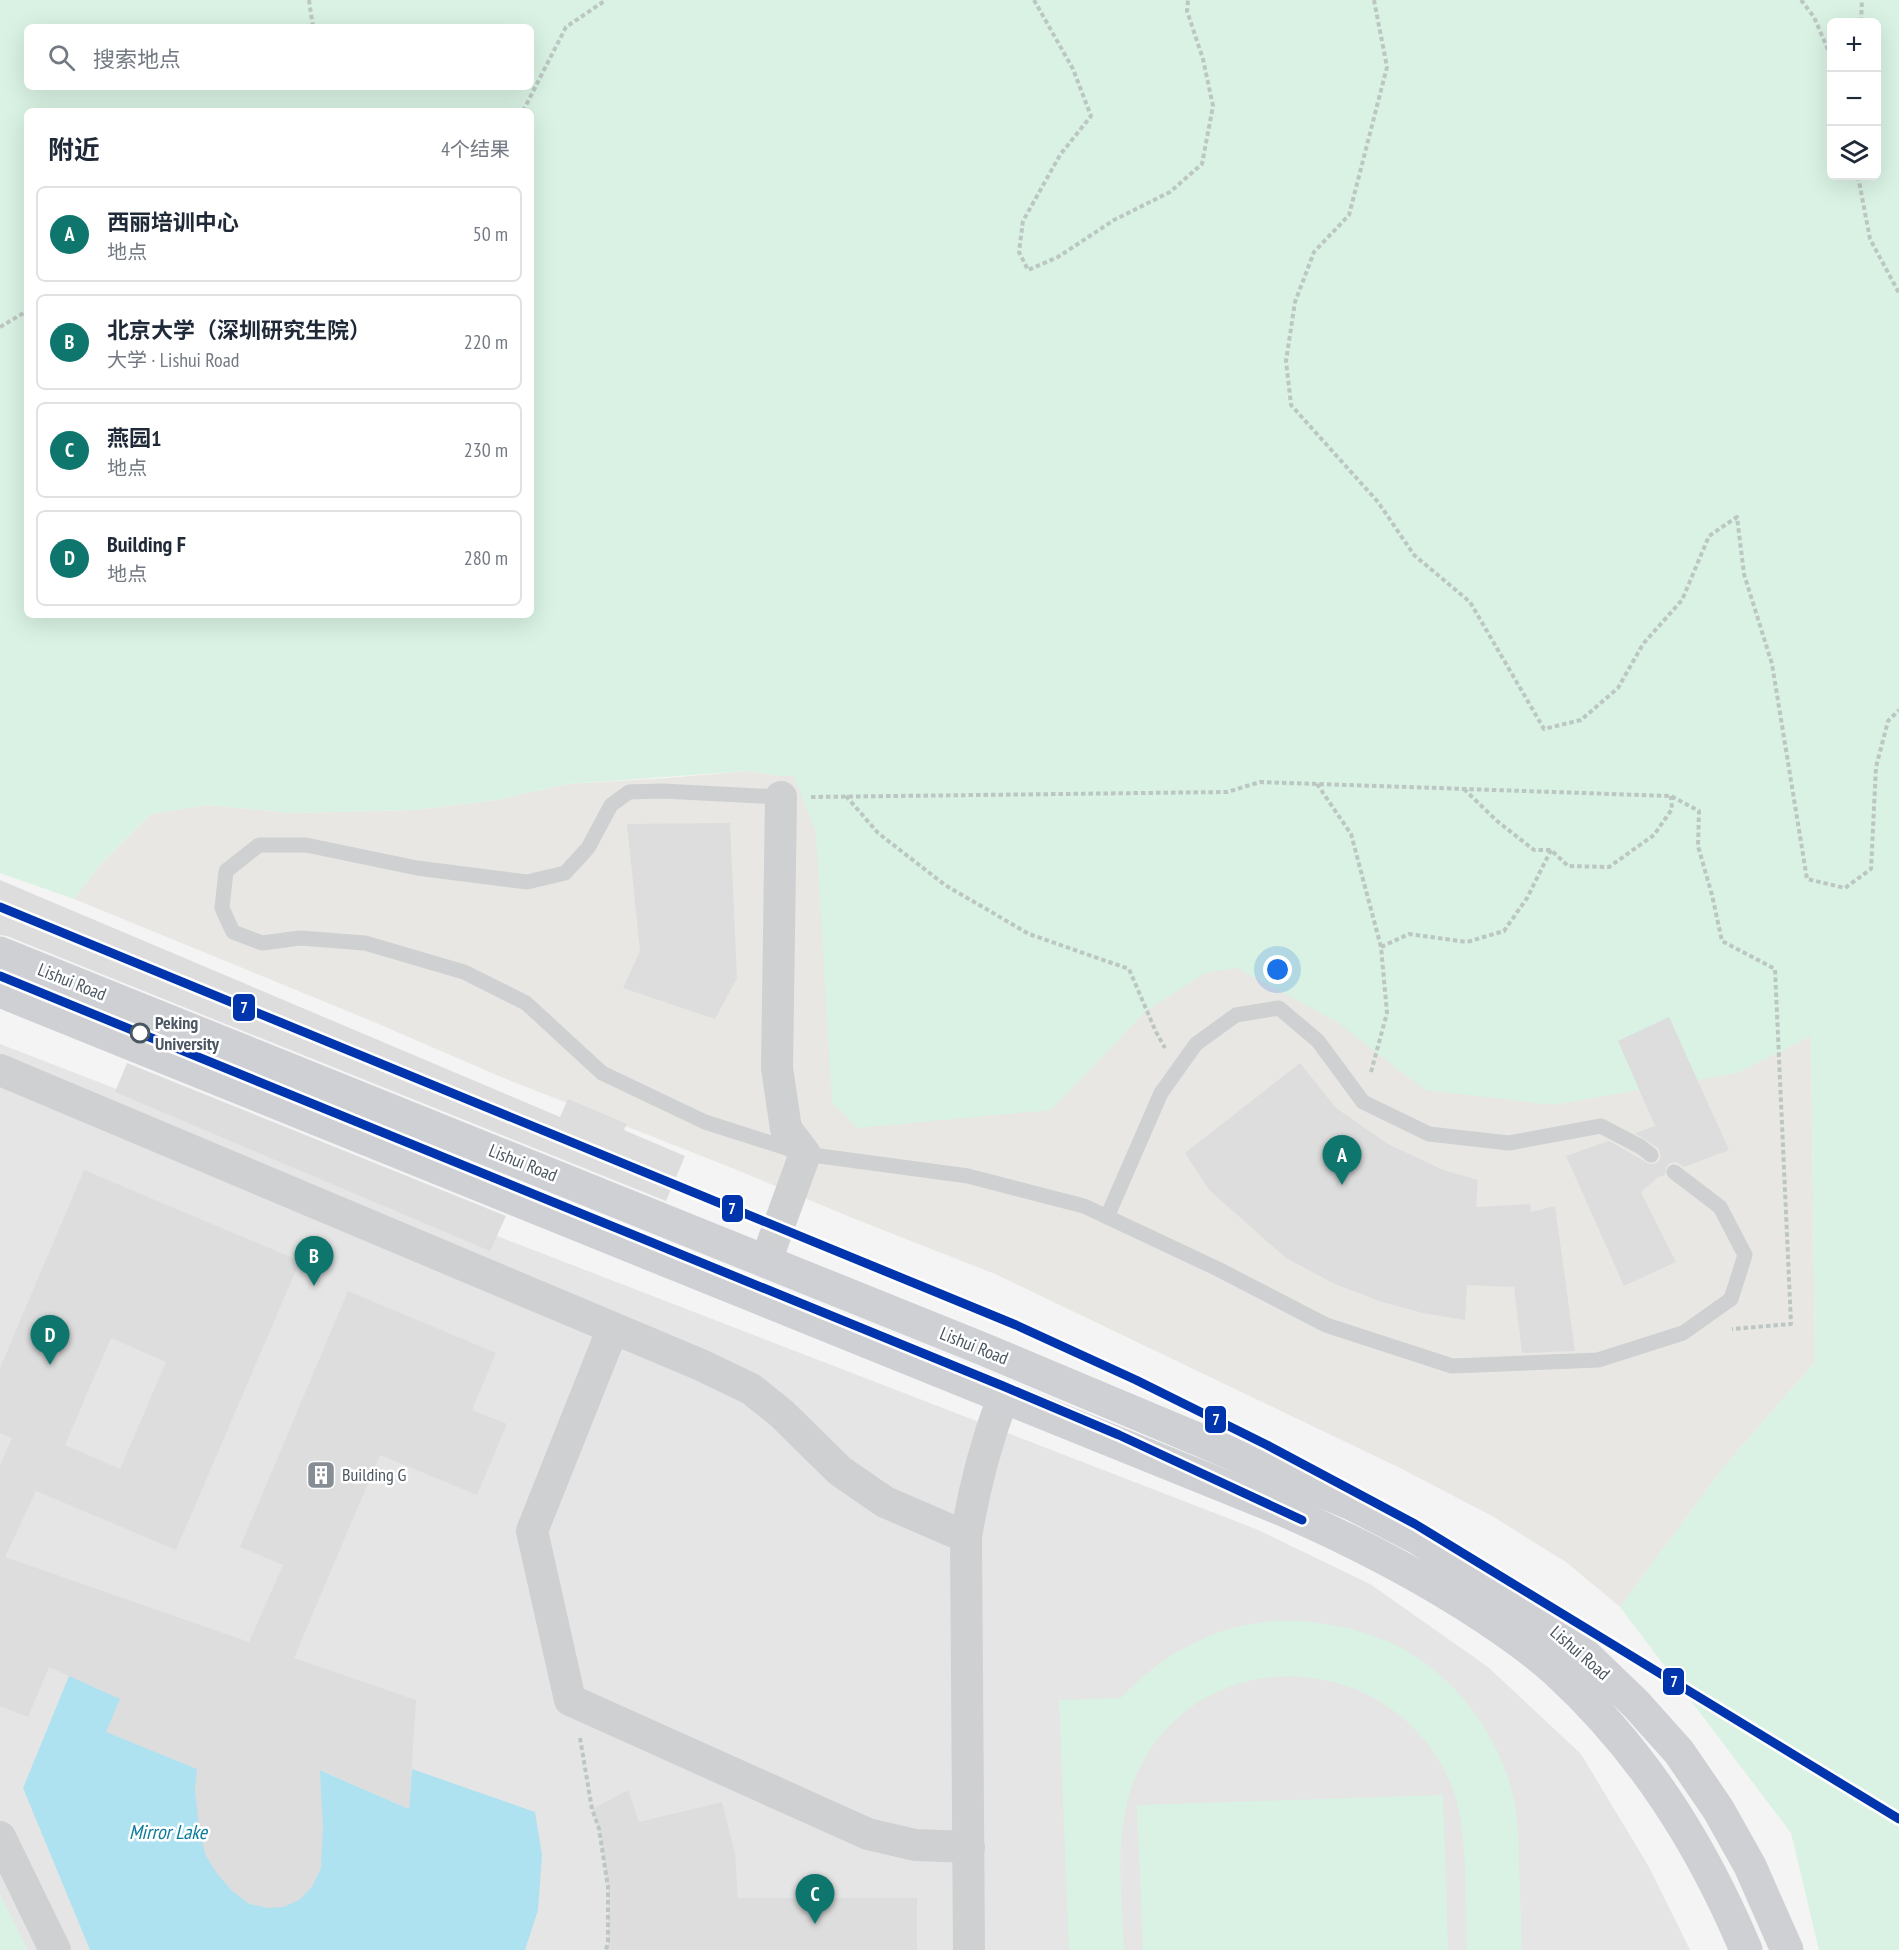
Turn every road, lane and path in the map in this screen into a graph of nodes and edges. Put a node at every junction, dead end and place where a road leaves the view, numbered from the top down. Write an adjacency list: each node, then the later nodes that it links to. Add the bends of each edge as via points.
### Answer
1 (309, 0): 9 (path)
2 (606, 0): 11 (path, via 566,27)
3 (1034, 0): 4 (path, via 1073,69 1091,116 1060,155 1023,221 1019,252 1028,270 1058,257 1114,220 1170,192 1202,164 1213,106 1203,59 1186,11)
4 (1188, 0)
5 (1374, 0): 18 (path, via 1387,68 1349,215 1314,252 1295,302 1286,361 1291,405 1378,502 1414,555 1470,602 1544,729 1581,720 1618,688 1643,644 1682,600 1709,536 1737,517 1744,574 1772,664 1807,879 1845,888 1871,869 1876,767 1888,721)
6 (1801, 0): 10 (path, via 1814,17)
7 (1862, 0): 8 (path)
8 (1861, 18)
9 (313, 24)
10 (1827, 47)
11 (534, 90)
12 (534, 90): 13 (path)
13 (525, 108)
14 (1859, 180): 15 (path, via 1870,239)
15 (1899, 293)
16 (24, 313): 17 (path)
17 (0, 327)
18 (1899, 710)
19 (1317, 784): 20 (path); 21 (path, via 1260,782 1227,792); 25 (path, via 1351,834)
20 (1464, 788): 22 (path); 24 (path, via 1534,850)
21 (846, 796): 23 (path); 29 (path, via 878,833 945,885 1029,934 1129,969 1156,1032)
22 (1671, 796): 24 (path, via 1672,809 1654,835 1609,867 1568,866); 37 (path, via 1699,811 1698,846 1722,941 1775,969 1791,1324)
23 (780, 797): 31 (street, via 777,1068 786,1129); 31 (lane, via 629,792 611,805 588,848 565,873 527,882 417,868 306,845 259,845 225,871 222,908 233,932 262,943 300,938 365,943 464,972 526,1003 602,1073 705,1122)
24 (1551, 850): 25 (path, via 1527,898 1504,931 1467,942 1409,934)
25 (1381, 947): 30 (path, via 1387,1013)
26 (0, 953): 35 (main road, Lishui Road)
27 (0, 991): 38 (main road, Lishui Road)
28 (0, 1070): 36 (street)
29 (1178, 1070): 30 (lane, via 1196,1044 1236,1015 1279,1008 1318,1041); 34 (lane, via 1161,1093)
30 (1363, 1102): 32 (lane, via 1429,1134 1509,1143 1601,1126)
31 (805, 1154): 34 (lane, via 968,1176 1084,1206); 35 (street)
32 (1651, 1155)
33 (1674, 1172): 34 (lane, via 1720,1207 1745,1255 1731,1299 1683,1333 1598,1360 1452,1366 1326,1325)
34 (1107, 1217)
35 (766, 1261): 47 (main road, Lishui Road, via 1352,1504 1416,1537 1533,1613 1636,1704 1679,1752 1750,1866)
36 (613, 1328): 39 (street, via 751,1389 840,1471 885,1502); 40 (street, via 532,1530)
37 (1731, 1329)
38 (1003, 1397): 39 (street, via 976,1480); 46 (main road, Lishui Road, via 1335,1533 1426,1581 1515,1639 1591,1705 1661,1789 1713,1879)
39 (966, 1537): 42 (street)
40 (570, 1700): 42 (street, via 868,1834 915,1845); 44 (path, via 608,1887)
41 (0, 1837): 43 (street)
42 (969, 1847): 45 (street)
43 (55, 1950)
44 (606, 1950)
45 (969, 1950)
46 (1746, 1950)
47 (1787, 1950)

